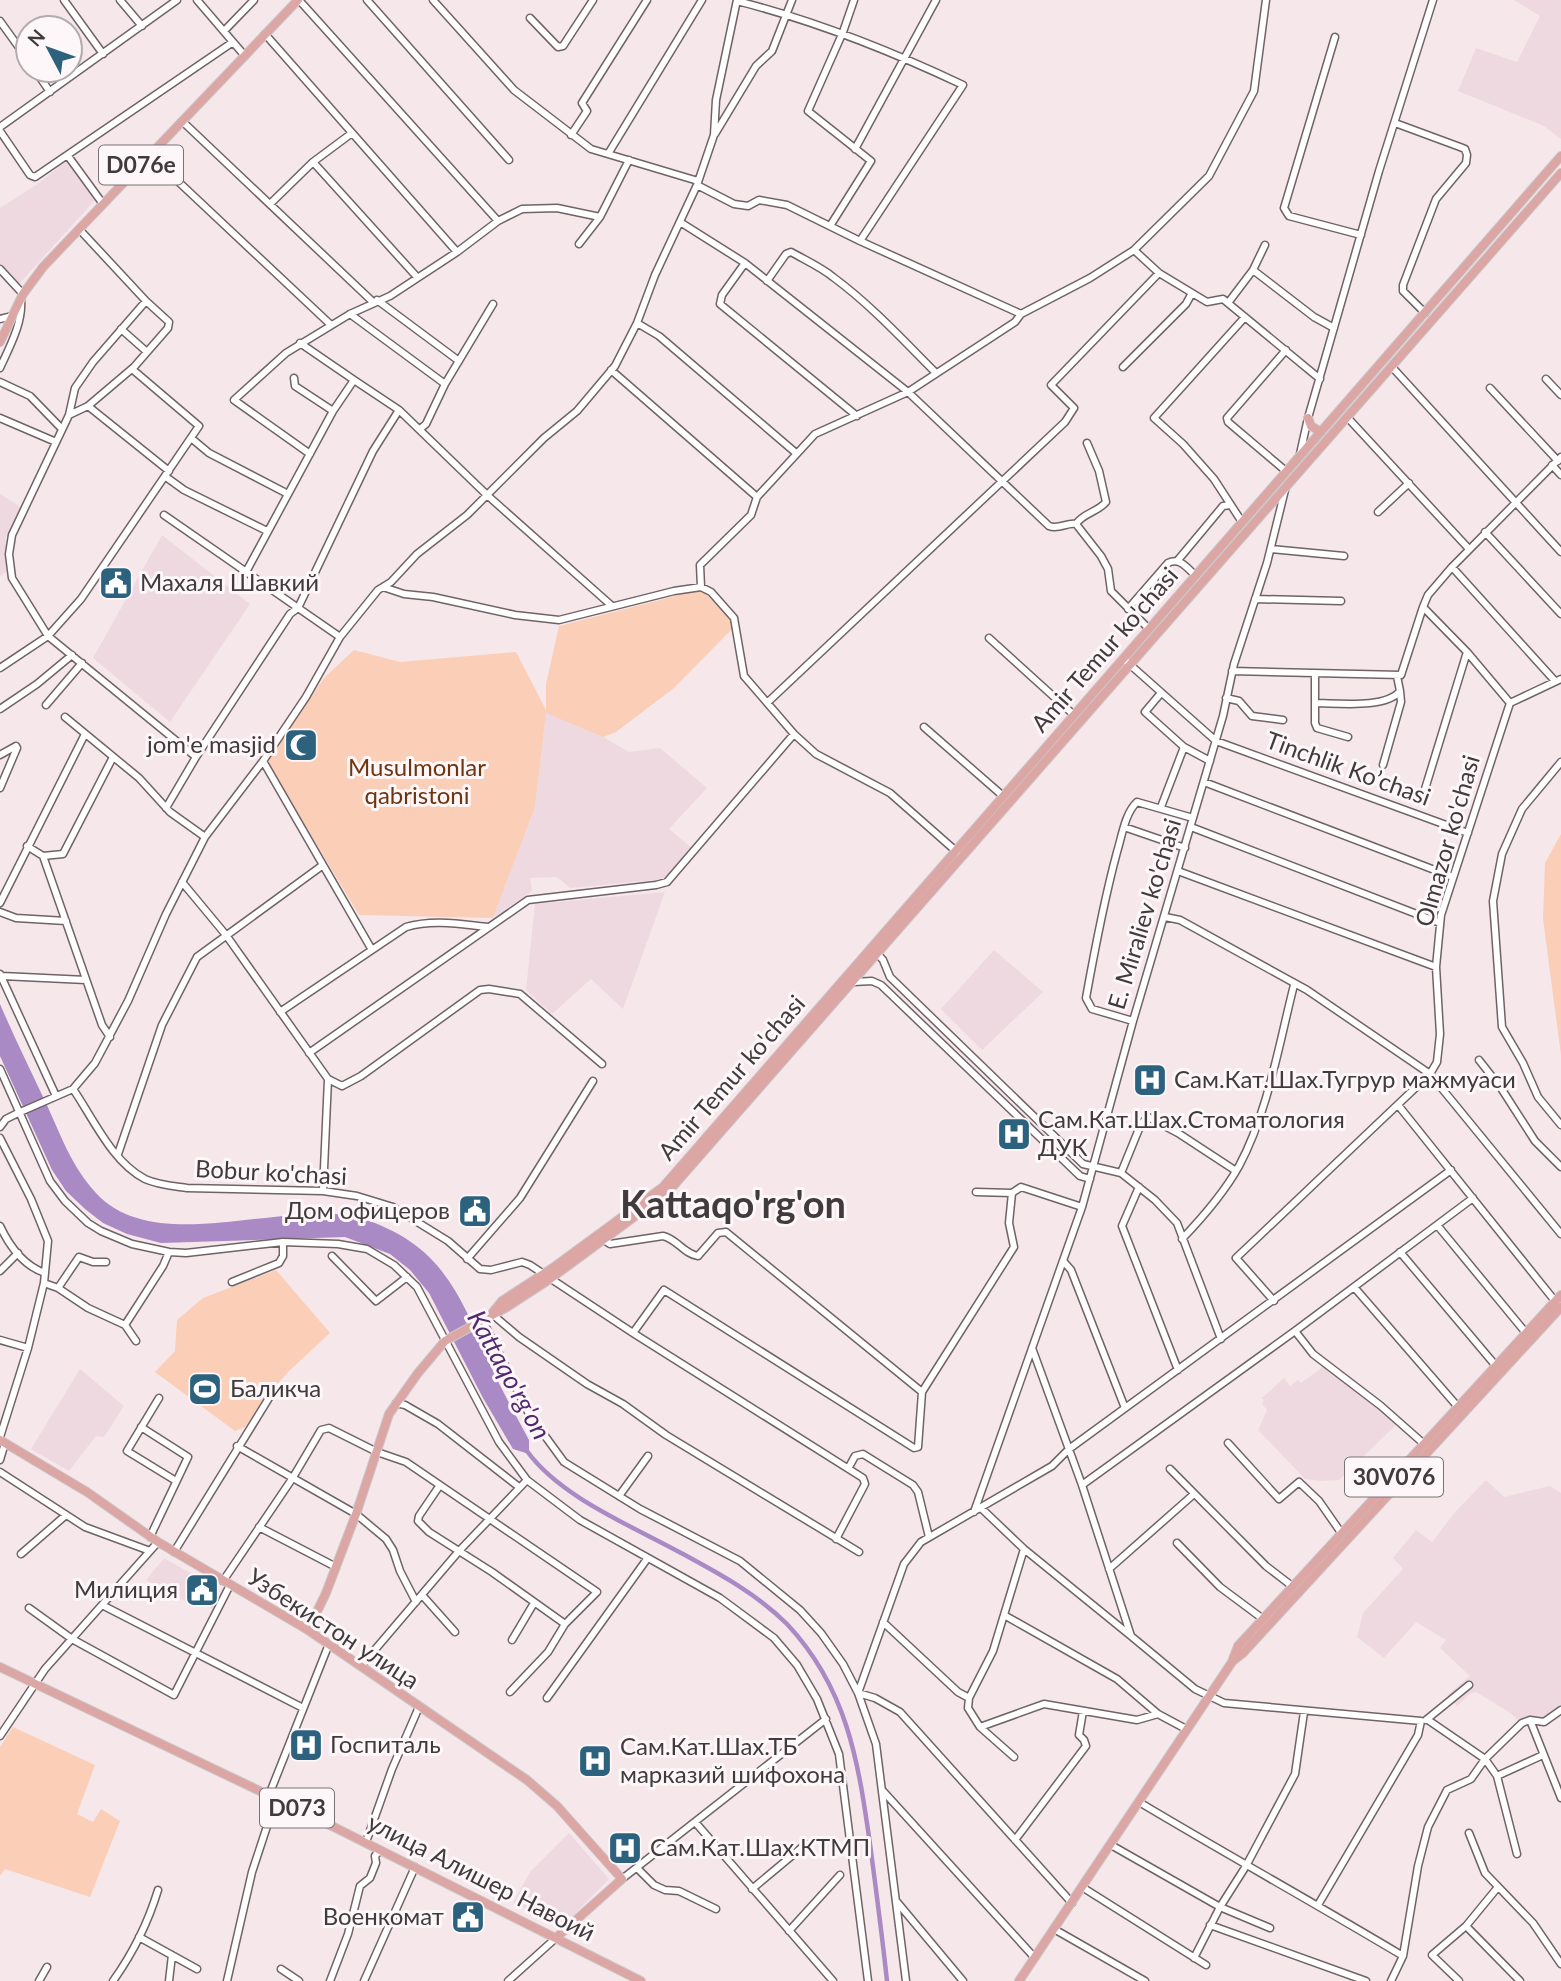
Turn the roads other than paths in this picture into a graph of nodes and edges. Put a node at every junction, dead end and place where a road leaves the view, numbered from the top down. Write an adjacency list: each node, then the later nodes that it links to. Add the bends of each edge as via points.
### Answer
1 (64, 0): 28 (street)
2 (120, 0): 21 (street)
3 (177, 0): 21 (street)
4 (197, 0): 22 (street)
5 (254, 0): 22 (street)
6 (298, 0): 24 (main road, D076e); 53 (street)
7 (367, 0): 44 (street)
8 (433, 0): 37 (street, via 514,90)
9 (593, 0): 19 (street, via 563,46 558,47)
10 (647, 0): 37 (street, via 582,103 587,111)
11 (702, 0): 40 (street)
12 (792, 0): 18 (street)
13 (854, 0): 23 (street)
14 (936, 0): 30 (street)
15 (1266, 0): 62 (street, via 1254,91 1209,176)
16 (1433, 0): 34 (street)
17 (737, 1): 18 (street); 38 (street, via 716,100)
18 (788, 14): 23 (street); 38 (street, via 772,51 751,74)
19 (530, 18)
20 (0, 21): 26 (street)
21 (142, 26): 28 (street)
22 (224, 31): 27 (street)
23 (843, 32): 30 (street); 39 (street, via 808,111)
24 (265, 34): 29 (main road, D076e); 36 (street)
25 (1335, 37): 58 (street, via 1284,208 1289,216)
26 (14, 41)
27 (233, 42): 29 (street); 42 (street)
28 (103, 54): 32 (street)
29 (245, 56): 33 (main road, D076e)
30 (905, 57): 39 (street); 59 (street, via 963,85)
31 (45, 84): 32 (street)
32 (50, 92): 35 (street)
33 (182, 121): 41 (main road, D076e); 50 (street)
34 (1395, 123): 58 (street); 76 (street, via 1465,149 1467,155 1466,163 1436,199 1403,285)
35 (0, 129): 42 (street, via 35,177)
36 (352, 133): 46 (street); 63 (street)
37 (571, 135): 40 (street)
38 (714, 135): 48 (street)
39 (855, 149): 56 (street, via 871,161)
40 (608, 154): 45 (street)
41 (149, 155): 49 (main road, D076e); 83 (street)
42 (68, 156): 49 (street)
43 (1561, 156): 51 (main road, Amir Temur ko'chasi)
44 (509, 160)
45 (629, 160): 48 (street); 52 (street)
46 (313, 162): 50 (street); 68 (street)
47 (1561, 173): 55 (main road, Amir Temur ko'chasi)
48 (698, 183): 54 (street); 56 (street, via 734,204 748,206 759,200 787,205)
49 (103, 204): 57 (main road, D076e)
50 (270, 204): 73 (street)
51 (1511, 215): 55 (main road); 76 (main road, Amir Temur ko'chasi)
52 (600, 217): 53 (street, via 557,208 522,209); 60 (street)
53 (498, 221): 63 (street)
54 (680, 222): 64 (street); 82 (street)
55 (1519, 222): 92 (main road, Amir Temur ko'chasi)
56 (830, 226): 59 (street)
57 (79, 229): 71 (main road, D076e); 72 (street)
58 (1361, 235): 84 (street)
59 (860, 241): 78 (street)
60 (579, 244)
61 (1265, 245): 66 (street)
62 (1134, 250): 67 (street); 78 (street)
63 (457, 253): 68 (street)
64 (745, 263): 69 (street); 111 (street, via 720,304)
65 (0, 270): 71 (street)
66 (1253, 270): 74 (street); 84 (street)
67 (1158, 273): 70 (street); 128 (street, via 1051,385 1074,408)
68 (418, 277): 73 (street)
69 (767, 281): 96 (street, via 791,252 848,288); 104 (street)
70 (1192, 293): 74 (street, via 1207,302 1223,299); 91 (street)
71 (22, 296): 79 (main road, D076e); 93 (street)
72 (146, 301): 85 (street); 89 (street, via 169,321)
73 (375, 301): 77 (street); 90 (street)
74 (1228, 303): 80 (street)
75 (493, 304): 90 (street)
76 (1425, 313): 107 (main road, Amir Temur ko'chasi)
77 (350, 314): 83 (street); 102 (street)
78 (1021, 314): 96 (street)
79 (12, 316): 81 (street); 86 (main road, D076e)
80 (1245, 317): 88 (street); 135 (street, via 1154,415 1200,463)
81 (0, 319)
82 (637, 323): 95 (street); 121 (street, via 659,336)
83 (331, 325): 87 (street)
84 (1334, 328): 98 (street)
85 (121, 329): 89 (street); 110 (street, via 75,388)
86 (0, 342)
87 (300, 343): 100 (street); 122 (street, via 234,400)
88 (1286, 350): 98 (street); 125 (street, via 1227,418)
89 (146, 352): 94 (street)
90 (459, 361): 102 (street)
91 (1123, 367)
92 (1392, 367): 112 (main road, Amir Temur ko'chasi); 134 (street)
93 (0, 368)
94 (132, 369): 106 (street); 118 (street, via 199,426)
95 (611, 370): 132 (street, via 577,411); 133 (street)
96 (936, 373): 104 (street)
97 (294, 378): 109 (street, via 295,386)
98 (1320, 379): 114 (street)
99 (1546, 379): 105 (street)
100 (354, 380): 108 (street); 109 (street)
101 (0, 382): 115 (street, via 30,396)
102 (445, 384): 116 (street)
103 (1490, 388): 124 (street)
104 (908, 391): 111 (street); 128 (street)
105 (1561, 395)
106 (88, 406): 110 (street); 126 (street)
107 (1342, 407): 112 (main road); 117 (main road, Amir Temur ko'chasi)
108 (399, 410): 116 (street); 156 (street, via 373,451)
109 (333, 411): 122 (street)
110 (69, 415): 115 (street)
111 (857, 416): 121 (street, via 815,434)
112 (1349, 416): 129 (street); 130 (main road, Amir Temur ko'chasi)
113 (0, 418): 119 (street)
114 (1308, 418): 117 (main road); 123 (street)
115 (62, 429): 119 (street)
116 (420, 429): 132 (street)
117 (1321, 432): 123 (main road, Amir Temur ko'chasi)
118 (191, 438): 126 (street); 131 (street, via 209,453)
119 (56, 442): 160 (street, via 12,536 9,554 12,578)
120 (1087, 443): 139 (street, via 1106,502)
121 (796, 453): 133 (street)
122 (310, 454): 131 (street)
123 (1300, 456): 125 (main road, Amir Temur ko'chasi)
124 (1557, 461): 127 (street); 134 (street)
125 (1287, 471): 138 (main road, Amir Temur ko'chasi)
126 (168, 474): 140 (street, via 184,490); 160 (street, via 81,599)
127 (1561, 475)
128 (1001, 482): 139 (street, via 1049,526); 177 (street)
129 (1409, 483): 136 (street); 143 (street)
130 (1285, 488): 142 (street, E. Miraliev ko'chasi); 165 (main road, Amir Temur ko'chasi)
131 (288, 494): 140 (street)
132 (487, 495): 150 (street); 154 (street)
133 (757, 497): 151 (street, via 751,515 701,565)
134 (1514, 503): 141 (street); 144 (street)
135 (1231, 505): 138 (street); 146 (street, via 1223,506)
136 (1378, 512)
137 (164, 515): 148 (street)
138 (1242, 522): 149 (main road, Amir Temur ko'chasi)
139 (1076, 524): 157 (street, via 1104,562 1111,591)
140 (267, 531): 148 (street)
141 (1485, 532): 143 (street); 158 (street)
142 (1271, 549): 145 (street); 152 (street, E. Miraliev ko'chasi)
143 (1469, 549): 147 (street)
144 (1561, 552)
145 (1344, 556)
146 (1178, 560): 149 (street); 157 (street, via 1168,563)
147 (1452, 567): 155 (street); 172 (street)
148 (246, 572): 156 (street)
149 (1195, 575): 159 (main road, Amir Temur ko'chasi)
150 (383, 587): 154 (street, via 559,620); 161 (street)
151 (701, 587): 154 (street); 177 (street, via 734,618 744,676)
152 (1255, 599): 153 (street); 168 (street, E. Miraliev ko'chasi)
153 (1341, 601)
154 (612, 606)
155 (1423, 607): 163 (street); 171 (street, via 1404,671)
156 (298, 608): 161 (street); 193 (street)
157 (1128, 609): 159 (street)
158 (1561, 614)
159 (1149, 629): 165 (main road, Amir Temur ko'chasi)
160 (48, 636): 164 (street); 167 (street)
161 (340, 637): 194 (street)
162 (989, 638): 182 (street)
163 (1467, 652): 179 (street); 200 (street)
164 (72, 655): 166 (street); 169 (street)
165 (1126, 661): 175 (street); 182 (main road, Amir Temur ko'chasi); 211 (main road, Amir Temur ko'chasi)
166 (82, 663): 173 (street); 193 (street)
167 (0, 668)
168 (1232, 671): 170 (street); 176 (street, E. Miraliev ko'chasi)
169 (51, 673): 173 (street); 181 (street)
170 (1315, 674): 171 (street); 178 (street)
171 (1396, 676): 174 (street)
172 (1558, 680): 179 (street)
173 (64, 684): 180 (street)
174 (1400, 691): 178 (street, via 1379,703); 197 (street)
175 (1161, 693): 189 (street); 190 (street, via 1145,712)
176 (1226, 698): 184 (street, via 1239,701 1252,716); 189 (street, E. Miraliev ko'chasi)
177 (768, 702): 187 (street)
178 (1315, 703): 188 (street, via 1317,728)
179 (1510, 703): 207 (street, Olmazor ko'chasi)
180 (46, 705)
181 (0, 709)
182 (1074, 715): 201 (main road, Amir Temur ko'chasi)
183 (65, 717): 186 (street)
184 (1283, 720)
185 (924, 727): 201 (street)
186 (85, 734): 192 (street); 209 (street)
187 (794, 734): 211 (street, via 816,754 890,793); 222 (street, via 667,882 534,898)
188 (1348, 737)
189 (1216, 741): 195 (street, E. Miraliev ko'chasi); 207 (street, Tinchlik Ko’chasi)
190 (1184, 747): 195 (street); 202 (street)
191 (0, 755): 199 (street, via 16,747)
192 (113, 757): 203 (street); 212 (street, via 63,854)
193 (195, 757): 203 (street)
194 (264, 761): 208 (street); 213 (street)
195 (1210, 761): 198 (street, E. Miraliev ko'chasi)
196 (1561, 762): 245 (street, via 1522,809 1502,854 1493,901 1502,1027 1538,1097)
197 (1383, 765)
198 (1204, 782): 204 (street, E. Miraliev ko'chasi); 215 (street)
199 (0, 788)
200 (1425, 789)
201 (1003, 796): 211 (main road, Amir Temur ko'chasi)
202 (1161, 807): 204 (street); 205 (street, via 1138,802)
203 (166, 808): 208 (street)
204 (1194, 818): 206 (street, E. Miraliev ko'chasi)
205 (1124, 827): 210 (street); 232 (street, via 1100,914 1086,998 1092,1009)
206 (1191, 827): 210 (street, E. Miraliev ko'chasi); 221 (street)
207 (1468, 832): 215 (street, Olmazor ko'chasi)
208 (205, 837): 216 (street)
209 (27, 846): 212 (street); 217 (street)
210 (1185, 848): 214 (street, E. Miraliev ko'chasi)
211 (959, 853): 225 (main road, Amir Temur ko'chasi)
212 (43, 856): 220 (street)
213 (323, 865): 223 (street); 224 (street)
214 (1178, 871): 219 (street, E. Miraliev ko'chasi); 226 (street)
215 (1453, 877): 221 (street, Olmazor ko'chasi)
216 (182, 882): 223 (street); 233 (street)
217 (0, 903)
218 (0, 912): 220 (street, via 16,918)
219 (1165, 916): 230 (street, via 1180,920); 232 (street, E. Miraliev ko'chasi)
220 (66, 921): 228 (street)
221 (1440, 923): 226 (street, Olmazor ko'chasi)
222 (488, 927): 224 (street, via 419,923); 234 (street)
223 (226, 935): 231 (street); 249 (street, via 197,957 162,1025)
224 (372, 950): 231 (street)
225 (874, 951): 229 (main road, Amir Temur ko'chasi); 247 (main road, Amir Temur ko'chasi); 250 (street, via 890,977 1083,1164)
226 (1436, 967): 238 (street, Olmazor ko'chasi, via 1440,1034 1437,1062)
227 (1, 975): 228 (street); 242 (street)
228 (86, 980): 233 (street)
229 (851, 983): 247 (main road, Amir Temur ko'chasi); 255 (street, via 861,980 881,985 1080,1176)
230 (1294, 985): 238 (street); 253 (street, via 1256,1128)
231 (281, 1012): 234 (street)
232 (1133, 1021): 250 (street, E. Miraliev ko'chasi)
233 (110, 1037): 241 (street)
234 (309, 1053): 239 (street)
235 (1479, 1060): 251 (street, via 1535,1141)
236 (602, 1064): 239 (street, via 520,994 488,989 480,990 341,1087)
237 (0, 1069): 244 (street)
238 (1430, 1074): 243 (street); 264 (street)
239 (328, 1079): 257 (street)
240 (593, 1081): 272 (street, via 520,1198)
241 (73, 1089): 242 (street); 249 (street, Bobur ko'chasi)
242 (53, 1097): 244 (street)
243 (1398, 1105): 252 (street); 283 (street, via 1236,1258)
244 (20, 1112): 246 (street); 268 (street, via 57,1192 88,1223 132,1244)
245 (1561, 1125)
246 (0, 1127)
247 (715, 1133): 266 (main road, Amir Temur ko'chasi, via 668,1192); 277 (main road, Amir Temur ko'chasi, via 654,1195)
248 (0, 1138): 276 (street, via 48,1241)
249 (118, 1154): 257 (street, Bobur ko'chasi, via 131,1170 166,1185)
250 (1093, 1166): 254 (street); 255 (street, E. Miraliev ko'chasi)
251 (1561, 1167)
252 (1451, 1170): 260 (street); 283 (street)
253 (1236, 1171): 254 (street, via 1149,1117 1141,1124); 265 (street)
254 (1121, 1173): 256 (street)
255 (1090, 1179): 261 (street, E. Miraliev ko'chasi)
256 (1139, 1187): 265 (street, via 1177,1223); 298 (street, via 1122,1226)
257 (323, 1191): 272 (street, Bobur ko'chasi, via 393,1206 448,1241)
258 (976, 1192): 259 (street)
259 (1012, 1193): 261 (street, via 1021,1187); 299 (street, via 1009,1223 1014,1247)
260 (1473, 1198): 262 (street); 284 (street)
261 (1082, 1207): 274 (street, E. Miraliev ko'chasi)
262 (1437, 1225): 269 (street); 289 (street)
263 (0, 1226): 270 (street)
264 (1561, 1234)
265 (1182, 1239): 292 (street)
266 (604, 1240): 277 (main road, Amir Temur ko'chasi); 299 (street, via 610,1244 663,1236 698,1256 718,1233 726,1232)
267 (283, 1242): 268 (street); 278 (street, via 356,1246 378,1255); 279 (street, via 279,1264)
268 (169, 1252): 287 (street)
269 (1400, 1252): 281 (street); 297 (street)
270 (18, 1253): 275 (street); 276 (street)
271 (332, 1256): 278 (street, via 376,1301)
272 (467, 1259): 277 (street, Bobur ko'chasi, via 480,1269 491,1270 522,1262)
273 (106, 1262): 282 (street, via 79,1257)
274 (1064, 1262): 296 (street, E. Miraliev ko'chasi); 304 (street)
275 (0, 1271)
276 (45, 1273): 280 (street)
277 (547, 1276): 285 (main road, Amir Temur ko'chasi, via 502,1301); 290 (street)
278 (407, 1278): 291 (street)
279 (232, 1282)
280 (44, 1283): 282 (street); 295 (street)
281 (1353, 1287): 288 (street); 303 (street)
282 (58, 1288): 287 (street)
283 (1274, 1301): 292 (street)
284 (1560, 1304): 289 (main road, 30V076); 363 (main road, 30V076)
285 (492, 1314): 286 (main road, Amir Temur ko'chasi); 334 (street, via 666,1436)
286 (479, 1321): 291 (main road, Amir Temur ko'chasi); 324 (street, via 529,1414 564,1462)
287 (125, 1325): 294 (street)
288 (1295, 1331): 308 (street, via 1313,1354); 321 (street)
289 (1526, 1333): 297 (main road, 30V076)
290 (633, 1334): 299 (street, via 664,1290 914,1448 920,1443); 314 (street)
291 (447, 1339): 302 (main road); 318 (street, via 499,1442)
292 (1221, 1339): 298 (street)
293 (0, 1340): 295 (street)
294 (136, 1341)
295 (28, 1348): 306 (street)
296 (1032, 1348): 310 (street); 326 (street, E. Miraliev ko'chasi)
297 (1496, 1366): 303 (main road, 30V076)
298 (1178, 1370): 304 (street)
299 (922, 1392)
300 (159, 1398): 305 (street)
301 (269, 1398): 309 (street)
302 (396, 1403): 311 (main road); 322 (street, via 438,1424)
303 (1458, 1407): 308 (main road, 30V076)
304 (1125, 1408): 310 (street)
305 (141, 1427): 319 (street, via 188,1457); 319 (street, via 127,1451)
306 (2, 1440): 313 (street); 333 (main road, Узбекистон улица)
307 (1228, 1443): 331 (street, via 1279,1499 1298,1482 1319,1501)
308 (1424, 1444): 331 (main road, 30V076)
309 (237, 1446): 317 (street); 339 (street)
310 (1069, 1449): 321 (street); 325 (street, via 1052,1466)
311 (377, 1452): 317 (street, via 325,1428); 320 (street, via 407,1462); 327 (main road)
312 (648, 1456): 324 (street)
313 (0, 1460)
314 (849, 1467): 332 (street, via 855,1456 863,1454 913,1485); 334 (street, via 865,1485)
315 (1170, 1468): 323 (street)
316 (0, 1472): 328 (street)
317 (292, 1479): 327 (street); 330 (street)
318 (527, 1480): 322 (street); 342 (street, via 580,1520)
319 (176, 1481): 333 (street)
320 (440, 1485): 329 (street); 337 (street, via 418,1521)
321 (1082, 1485): 344 (street)
322 (519, 1487): 329 (street)
323 (1194, 1494): 344 (street); 346 (street)
324 (620, 1496): 369 (street, via 740,1561 800,1610 843,1664)
325 (981, 1508): 326 (street); 336 (street)
326 (974, 1512): 332 (street)
327 (356, 1514): 343 (main road); 348 (street, via 386,1539)
328 (66, 1515): 338 (street, via 111,1539); 341 (street)
329 (489, 1518): 337 (street); 355 (street, via 597,1592)
330 (259, 1527): 343 (street); 345 (street)
331 (1342, 1534): 346 (main road, 30V076)
332 (929, 1537): 354 (street, via 904,1564)
333 (154, 1539): 338 (street); 339 (main road, Узбекистон улица)
334 (836, 1539): 340 (street)
335 (1177, 1544): 353 (street, via 1220,1587)
336 (1024, 1549): 352 (street); 358 (street)
337 (459, 1550): 347 (street); 349 (street)
338 (150, 1551): 350 (street)
339 (174, 1552): 345 (main road, Узбекистон улица)
340 (859, 1552)
341 (21, 1553)
342 (647, 1559): 371 (street); 379 (street, via 720,1598 765,1630 797,1665)
343 (335, 1567): 356 (main road)
344 (1110, 1569): 358 (street)
345 (226, 1583): 356 (main road, Узбекистон улица); 362 (street)
346 (1292, 1586): 353 (main road, 30V076)
347 (422, 1595): 348 (street); 357 (street)
348 (416, 1602): 364 (street)
349 (534, 1603): 355 (street); 360 (street)
350 (102, 1605): 359 (street); 362 (street)
351 (29, 1608): 359 (street)
352 (1004, 1615): 372 (street, via 993,1651); 378 (street, via 1117,1679)
353 (1263, 1619): 363 (main road, 30V076, via 1238,1646)
354 (883, 1622): 369 (street); 372 (street)
355 (565, 1624): 368 (street, via 548,1652)
356 (307, 1630): 361 (main road, Узбекистон улица)
357 (455, 1632)
358 (1131, 1636): 370 (street)
359 (72, 1639): 362 (street, via 174,1695); 366 (street)
360 (512, 1640)
361 (329, 1644): 364 (main road, Узбекистон улица); 374 (street)
362 (194, 1653): 374 (street)
363 (1232, 1662): 370 (main road, 30V076)
364 (361, 1666): 373 (main road, Узбекистон улица)
365 (0, 1667): 366 (main road, улица Алишер Навоий / D073)
366 (35, 1684): 384 (street); 390 (main road, улица Алишер Навоий / D073)
367 (1469, 1685): 380 (street)
368 (510, 1692)
369 (858, 1693): 389 (street, via 876,1744); 395 (street, via 900,1712)
370 (1207, 1696): 377 (street, via 1224,1703); 383 (main road, 30V076)
371 (547, 1698)
372 (969, 1698): 382 (street, via 968,1708)
373 (419, 1707): 396 (street); 405 (main road, Узбекистон улица, via 527,1780 557,1806)
374 (303, 1708): 390 (street)
375 (1561, 1710): 381 (street, via 1544,1722)
376 (1083, 1711): 378 (street, via 1137,1720); 382 (street, via 1044,1704); 395 (street, via 1079,1735 1086,1746)
377 (1304, 1712): 380 (street); 402 (street, via 1295,1774)
378 (1157, 1714): 383 (street)
379 (826, 1719): 393 (street); 442 (street, via 839,1754)
380 (1425, 1720): 387 (street); 412 (street)
381 (1530, 1720): 385 (street); 387 (street)
382 (980, 1727): 386 (street)
383 (1186, 1729): 392 (main road, 30V076)
384 (0, 1736)
385 (1543, 1755): 388 (street); 391 (street)
386 (1014, 1757)
387 (1485, 1759): 388 (street); 424 (street, via 1471,1779 1447,1790 1428,1827)
388 (1497, 1776): 400 (street)
389 (881, 1789): 410 (street); 423 (street)
390 (273, 1797): 396 (main road, улица Алишер Навоий / D073); 435 (street)
391 (1561, 1798)
392 (1139, 1802): 398 (main road, 30V076); 402 (street)
393 (695, 1822): 403 (street); 408 (street)
394 (1469, 1833): 407 (street, via 1485,1873)
395 (1015, 1840): 411 (street)
396 (366, 1842): 399 (main road, улица Алишер Навоий / D073)
397 (806, 1844): 408 (street)
398 (1111, 1845): 406 (main road, 30V076); 413 (street)
399 (380, 1850): 401 (main road, улица Алишер Навоий / D073); 437 (street, via 370,1878 360,1886)
400 (1517, 1854)
401 (415, 1867): 421 (main road, улица Алишер Навоий / D073); 438 (street)
402 (1246, 1867): 412 (street); 413 (street)
403 (637, 1868): 405 (street); 414 (street, via 654,1885)
404 (840, 1875): 419 (street)
405 (622, 1879): 421 (main road)
406 (1082, 1887): 411 (main road, 30V076); 425 (street)
407 (1498, 1887): 416 (street); 426 (street, via 1533,1923)
408 (752, 1889): 419 (street)
409 (158, 1890): 420 (street)
410 (896, 1900): 443 (street); 444 (street)
411 (1072, 1903): 418 (main road, 30V076)
412 (1318, 1905): 424 (street)
413 (1220, 1907): 415 (street); 417 (street)
414 (716, 1909)
415 (1210, 1925): 425 (street); 447 (street)
416 (1466, 1926): 449 (street, via 1432,1955); 450 (street)
417 (1270, 1928)
418 (1054, 1929): 423 (main road, 30V076); 446 (street)
419 (789, 1931): 441 (street)
420 (139, 1937): 422 (street); 433 (street)
421 (556, 1937): 439 (street); 440 (main road, улица Алишер Навоий / D073)
422 (172, 1955): 429 (street); 434 (street)
423 (1034, 1956): 445 (main road, 30V076)
424 (1403, 1956): 448 (street)
425 (1194, 1958): 427 (street)
426 (1561, 1964)
427 (1206, 1965)
428 (47, 1967): 432 (street)
429 (197, 1969)
430 (281, 1969): 431 (street)
431 (289, 1978): 436 (street)
432 (38, 1981)
433 (113, 1981)
434 (169, 1981)
435 (227, 1981)
436 (299, 1981)
437 (330, 1981)
438 (364, 1981)
439 (508, 1981)
440 (641, 1981)
441 (833, 1981)
442 (868, 1981)
443 (906, 1981)
444 (963, 1981)
445 (1019, 1981)
446 (1145, 1981)
447 (1366, 1981)
448 (1391, 1981)
449 (1459, 1981)
450 (1520, 1981)

